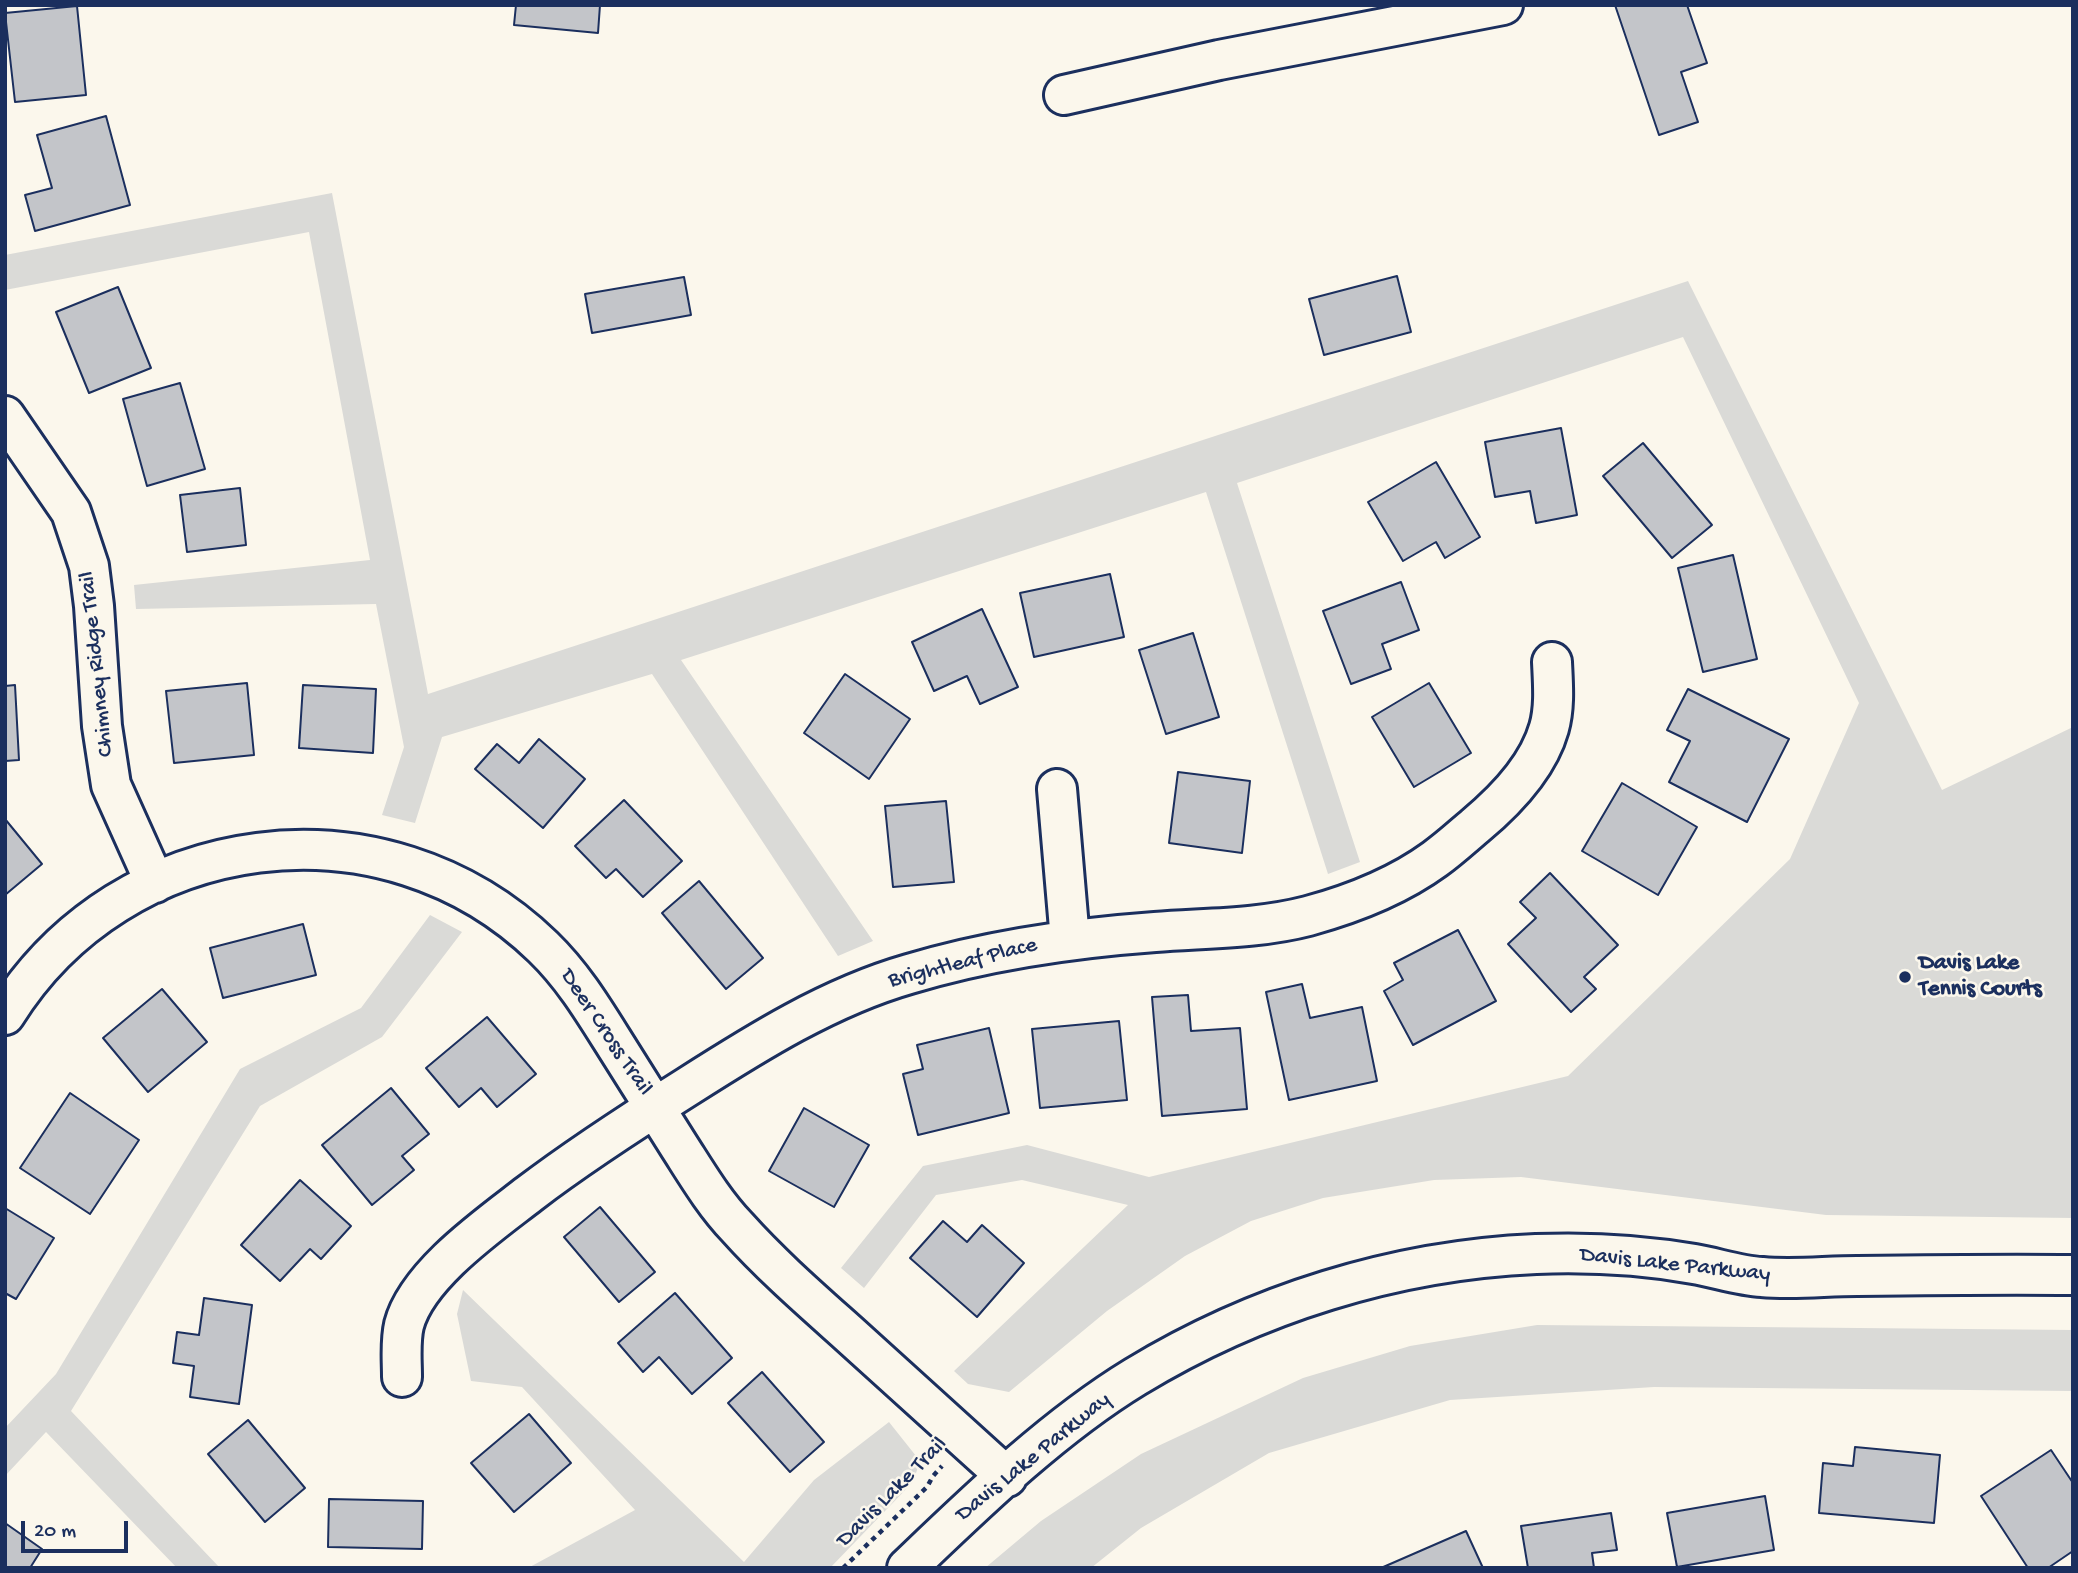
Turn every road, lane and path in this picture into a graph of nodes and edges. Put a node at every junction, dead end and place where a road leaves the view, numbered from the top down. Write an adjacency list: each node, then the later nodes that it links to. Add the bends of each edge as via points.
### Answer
1 (1503, 5): 2 (street)
2 (1065, 95)
3 (5, 416): 6 (street, Chimney Ridge Trail, via 71,512 89,566 111,785)
4 (1552, 662): 7 (street, Brightleaf Place, via 1549,729 1535,759 1488,815 1411,874 1362,898 1307,916 1251,926)
5 (1057, 789): 7 (street)
6 (155, 883): 8 (street, Deer Cross Trail, via 74,933 36,971); 9 (street, Deer Cross Trail, via 200,864 259,851 299,849 360,855 438,877 519,925 558,963 590,1004)
7 (1070, 940): 9 (street, Brightleaf Place, via 906,974 835,1003 752,1046)
8 (5, 1015)
9 (654, 1107): 11 (street, Brightleaf Place, via 580,1155 442,1266 417,1297 404,1325); 12 (street, Deer Cross Trail, via 704,1186 736,1226)
10 (2073, 1275): 13 (street, Davis Lake Parkway, via 1762,1277 1622,1255 1536,1254 1428,1266 1368,1278 1287,1303 1209,1336 1134,1378 1064,1427)
11 (402, 1377)
12 (968, 1442): 13 (street, Deer Cross Trail); 14 (path, Davis Lake Trail)
13 (1007, 1477): 15 (street, Davis Lake Parkway)
14 (843, 1568)
15 (907, 1568)

